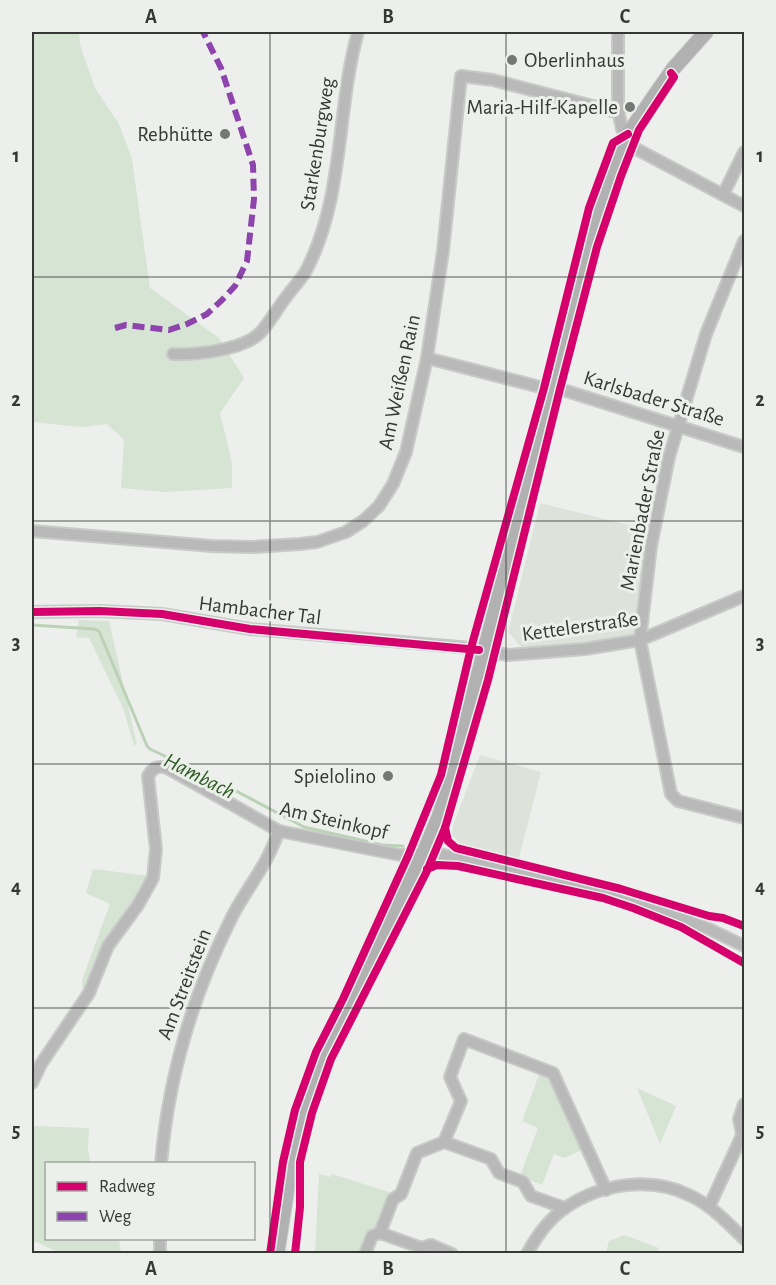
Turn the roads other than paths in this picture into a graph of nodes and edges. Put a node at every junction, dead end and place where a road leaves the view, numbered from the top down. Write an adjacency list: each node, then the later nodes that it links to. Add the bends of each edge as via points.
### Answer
1 (358, 32): 10 (street, Starkenburgweg, via 327,217 306,271 258,334 238,345 189,355)
2 (618, 32): 4 (street)
3 (706, 32): 5 (main road, via 673,69)
4 (618, 110): 5 (street); 11 (street, Am Weißen Rain, via 493,80 460,76 443,251)
5 (626, 139): 7 (street); 12 (main road, via 598,211)
6 (744, 152): 7 (street)
7 (723, 195): 8 (street)
8 (744, 206)
9 (744, 242): 13 (street, Marienbader Straße, via 705,334)
10 (173, 354)
11 (427, 358): 12 (street, Karlsbader Straße); 15 (street, Am Weißen Rain, via 406,452 393,484 371,515 346,532 317,542 252,547)
12 (552, 389): 13 (street, Karlsbader Straße); 19 (main road)
13 (677, 426): 14 (street, Karlsbader Straße); 18 (street, Marienbader Straße, via 651,546)
14 (744, 447)
15 (32, 531)
16 (744, 596): 18 (street, Kettelerstraße)
17 (32, 612): 19 (street, Hambacher Tal, via 162,614 250,629)
18 (640, 640): 19 (street, Kettelerstraße, via 533,654); 20 (street, Marienbader Straße, via 671,794 678,801)
19 (484, 651): 22 (main road, via 450,784)
20 (744, 818)
21 (279, 831): 22 (street, Am Steinkopf, via 400,855); 24 (street, Am Steinkopf, via 166,768 152,769 148,776 156,849 153,878 108,946 88,993 40,1064); 28 (street, Am Streitstein, via 268,858 230,921 196,997 168,1098)
22 (423, 854): 23 (street, Am Steinkopf, via 531,873 621,897); 35 (main road, via 324,1058 304,1110)
23 (744, 946)
24 (32, 1083)
25 (744, 1104): 26 (street, via 739,1119)
26 (743, 1132): 30 (street)
27 (444, 1142): 29 (street, via 460,1101 450,1077 464,1039 553,1073); 31 (street, via 491,1159 499,1173 522,1182 531,1196); 32 (street, via 417,1153)
28 (161, 1162)
29 (606, 1190): 30 (street, via 632,1183 649,1184 691,1195); 31 (street)
30 (709, 1207): 33 (street)
31 (565, 1208): 38 (street)
32 (380, 1233): 34 (street); 36 (street, via 372,1236)
33 (744, 1239)
34 (423, 1251): 37 (street, via 431,1245)
35 (277, 1254)
36 (365, 1254)
37 (452, 1254)
38 (526, 1254)

